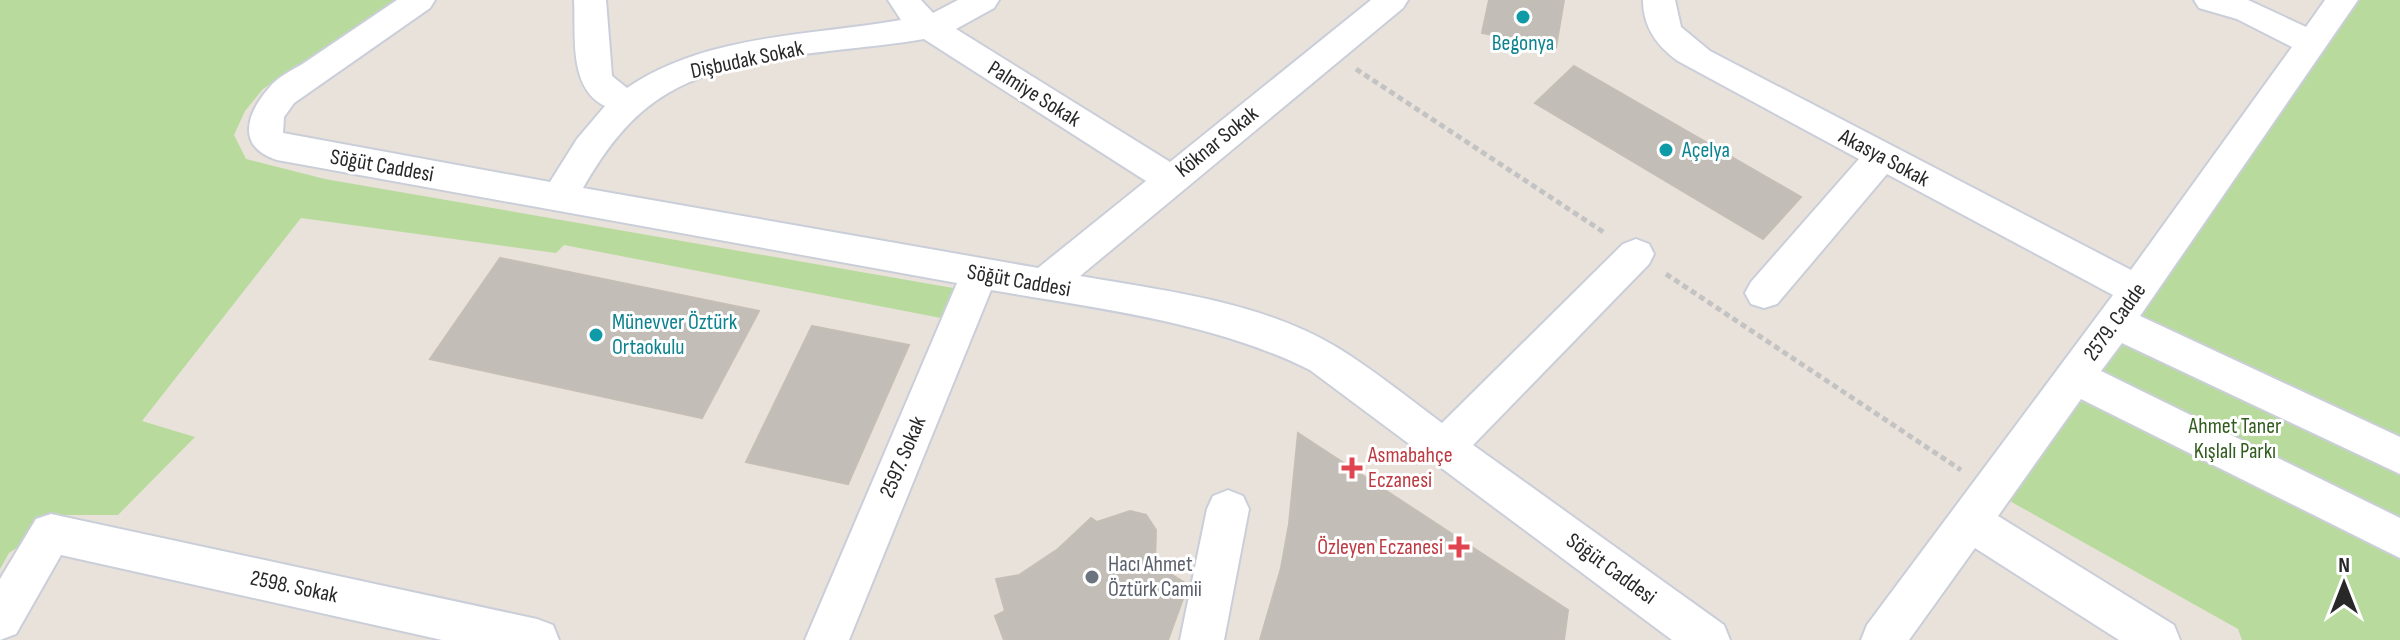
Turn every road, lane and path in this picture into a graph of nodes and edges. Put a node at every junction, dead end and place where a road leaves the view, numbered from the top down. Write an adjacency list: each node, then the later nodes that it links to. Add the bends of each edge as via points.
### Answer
1 (419, 0): 15 (street, Söğüt Caddesi, via 289,88 268,115 265,135 277,147)
2 (590, 0): 12 (street, via 596,80)
3 (904, 0): 9 (street, Palmiye Sokak)
4 (983, 0): 9 (street, Dişbudak Sokak)
5 (1659, 0): 13 (street, Akasya Sokak, via 1661,24 1686,51)
6 (2210, 0): 10 (street, via 2248,11)
7 (2342, 0): 10 (street, 2579. Cadde)
8 (1377, 4): 11 (street, Köknar Sokak)
9 (929, 27): 12 (street, Dişbudak Sokak, via 710,64 667,80); 14 (street, Palmiye Sokak)
10 (2311, 43): 19 (street, 2579. Cadde)
11 (1328, 51): 14 (street, Köknar Sokak); 16 (path)
12 (629, 103): 15 (street, Dişbudak Sokak, via 588,151)
13 (1881, 157): 19 (street, Akasya Sokak); 20 (street)
14 (1171, 179): 18 (street, Köknar Sokak)
15 (559, 199): 17 (street, Söğüt Caddesi)
16 (1636, 254): 23 (street); 25 (path)
17 (979, 274): 18 (street, Söğüt Caddesi); 30 (street, 2597. Sokak)
18 (1043, 285): 23 (street, Söğüt Caddesi, via 1192,312 1285,340 1324,359)
19 (2138, 291): 21 (street, 2579. Cadde)
20 (1764, 293)
21 (2115, 322): 22 (street, 2579. Cadde); 24 (street)
22 (2075, 377): 25 (street, 2579. Cadde); 27 (street)
23 (1444, 448): 32 (street, Söğüt Caddesi)
24 (2400, 456)
25 (1981, 507): 33 (street, 2579. Cadde); 34 (street)
26 (1228, 509): 31 (street)
27 (2400, 539)
28 (0, 619): 29 (street, 2598. Sokak, via 51,533)
29 (537, 640)
30 (827, 640)
31 (1202, 640)
32 (1708, 640)
33 (1883, 640)
34 (2158, 640)

